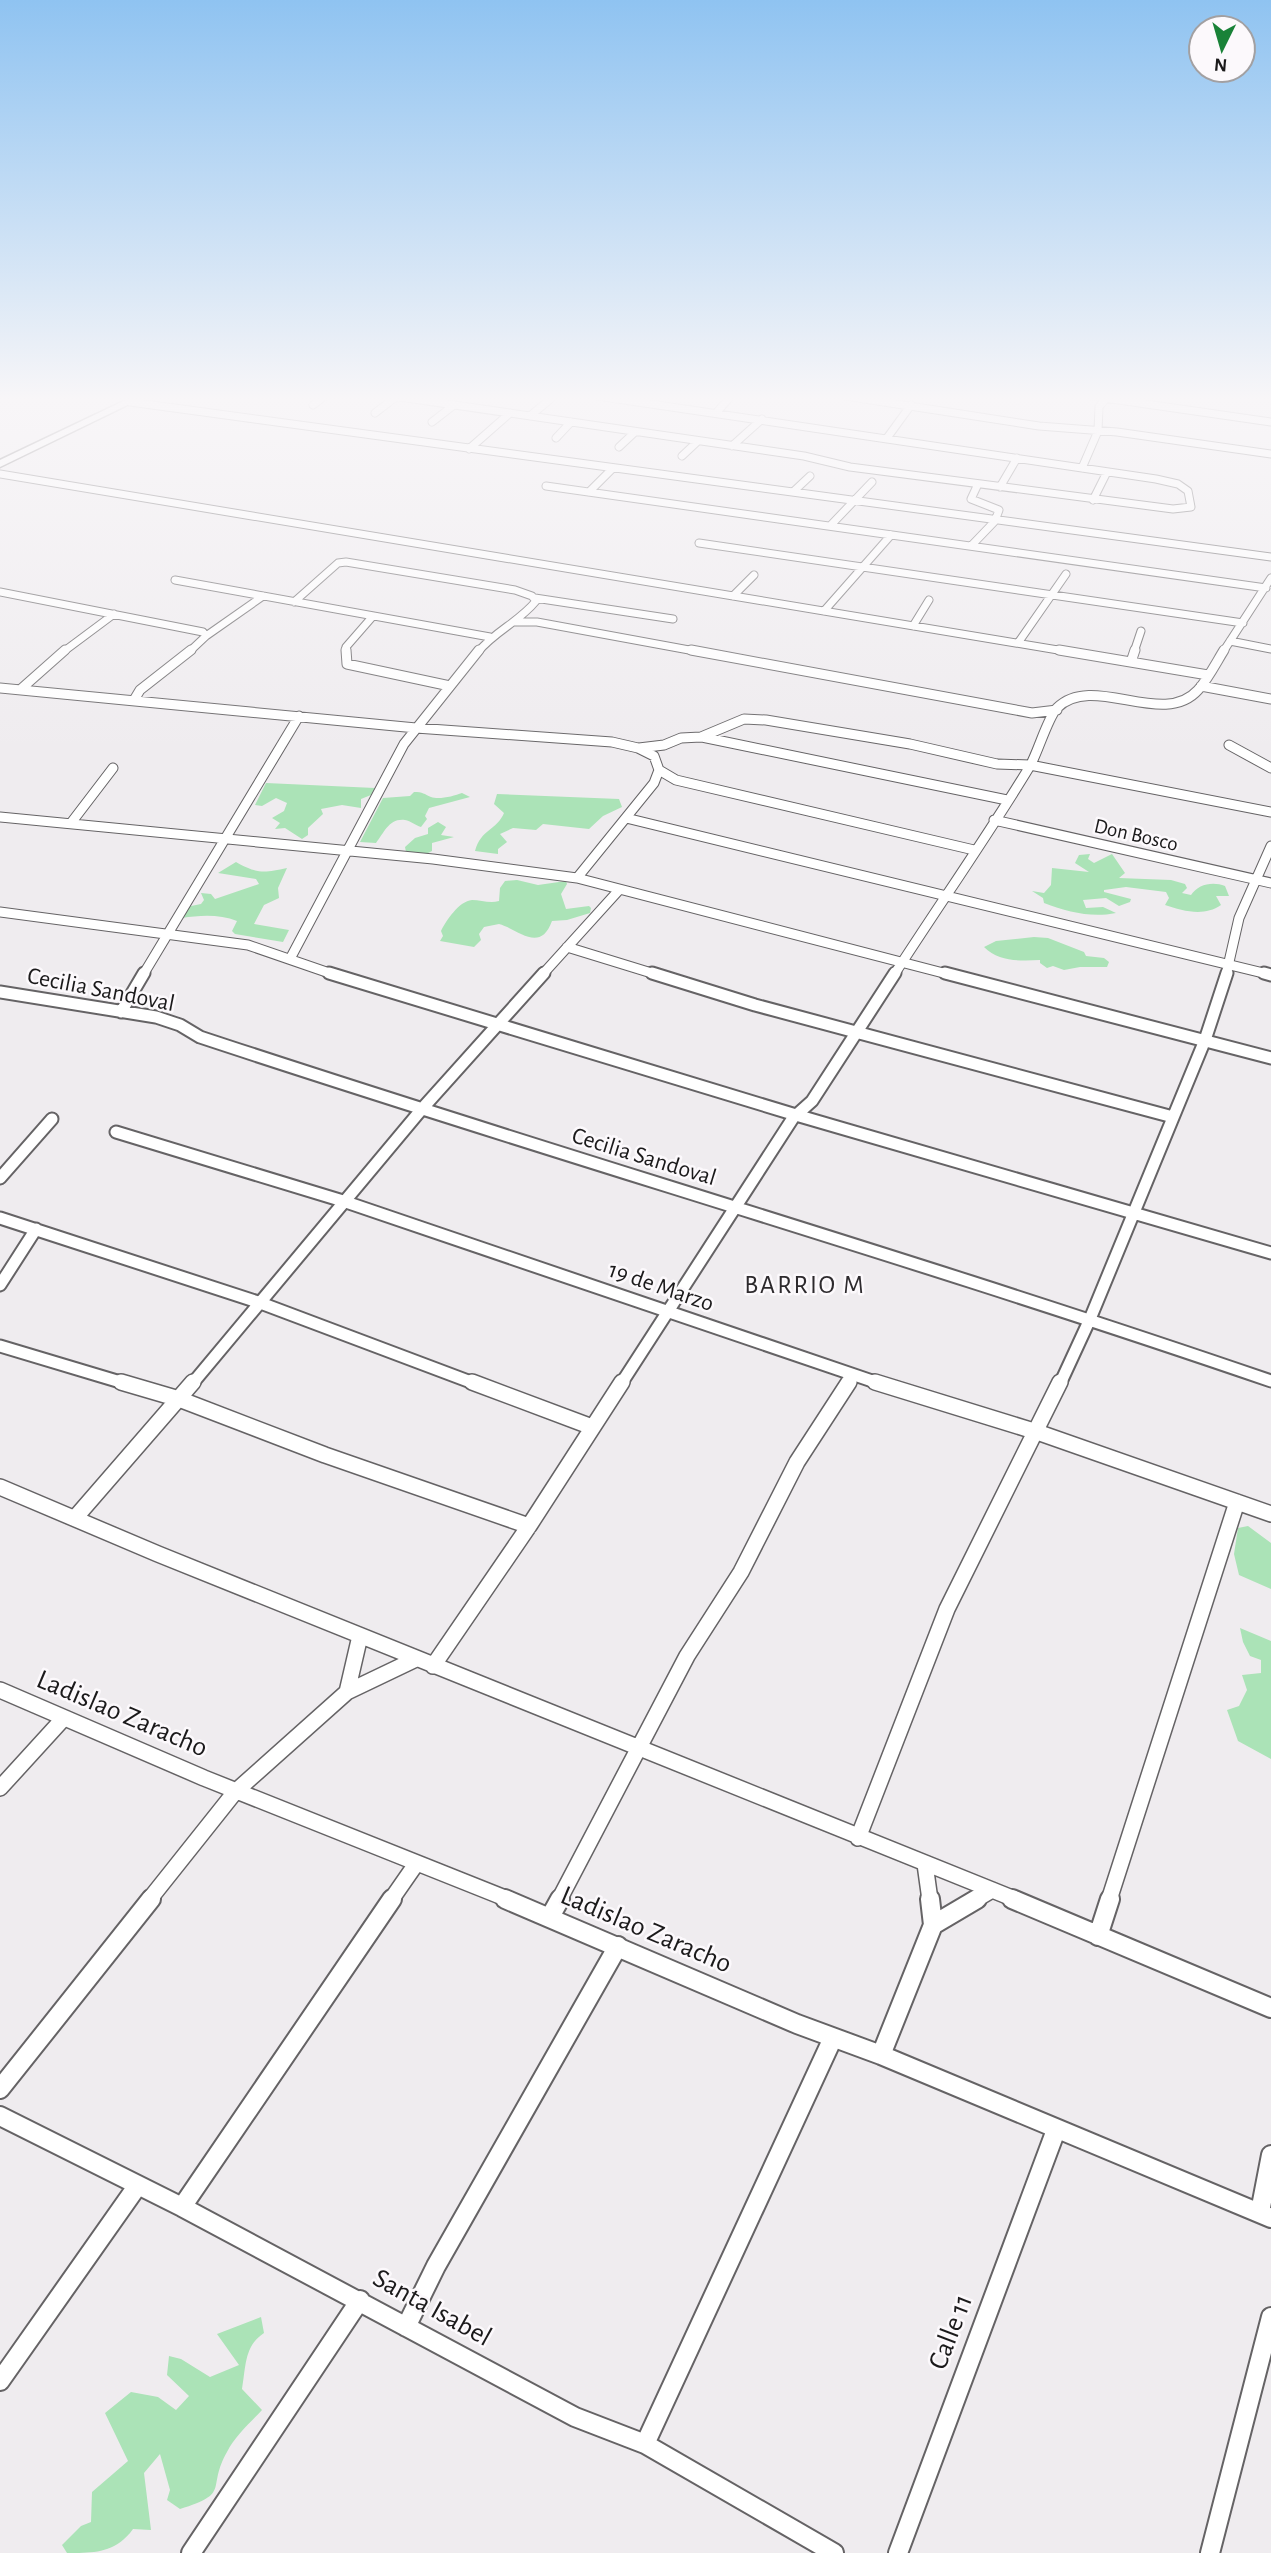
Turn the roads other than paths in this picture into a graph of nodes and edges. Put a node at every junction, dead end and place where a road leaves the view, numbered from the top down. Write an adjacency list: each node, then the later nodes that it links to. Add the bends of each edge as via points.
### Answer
1 (247, 515): 19 (street)
2 (753, 515): 7 (street)
3 (840, 515): 7 (street)
4 (949, 515): 6 (street)
5 (997, 515): 6 (street)
6 (995, 522): 10 (street); 11 (street)
7 (830, 526): 8 (street)
8 (891, 535): 10 (street); 12 (street)
9 (699, 543): 12 (street)
10 (971, 546): 16 (street)
11 (1271, 557)
12 (863, 567): 20 (street); 26 (street)
13 (1066, 574): 20 (street)
14 (754, 575): 19 (street)
15 (175, 580): 18 (street)
16 (1269, 583): 23 (street)
17 (0, 592): 27 (street)
18 (263, 596): 24 (street); 36 (street)
19 (733, 596): 26 (street)
20 (1050, 596): 33 (street); 40 (street)
21 (535, 598): 24 (street, via 515,590 342,562); 28 (street); 30 (street)
22 (929, 600): 34 (street)
23 (1258, 600): 25 (street); 33 (street)
24 (294, 602): 29 (street)
25 (1271, 602)
26 (824, 611): 34 (street)
27 (114, 614): 36 (street); 47 (street, via 48,663)
28 (525, 615): 31 (street); 32 (street)
29 (373, 616): 37 (street); 45 (street, via 346,647 347,664)
30 (673, 619)
31 (515, 622): 32 (street); 37 (street)
32 (537, 622): 51 (street)
33 (1243, 623): 38 (street)
34 (913, 626): 40 (street)
35 (1141, 631): 42 (street)
36 (206, 636): 49 (street)
37 (490, 637): 45 (street)
38 (1233, 638): 39 (street); 41 (street); 43 (street)
39 (1271, 640)
40 (1018, 643): 42 (street)
41 (1271, 649)
42 (1131, 662): 43 (street)
43 (1208, 675): 44 (street)
44 (1201, 686): 48 (street); 50 (street, via 1179,703 1149,705 1086,695 1072,698)
45 (450, 687): 54 (street)
46 (0, 688): 47 (street)
47 (21, 690): 49 (street)
48 (1271, 699)
49 (134, 700): 52 (street)
50 (1056, 710): 51 (street); 53 (street)
51 (1032, 713): 53 (street)
52 (299, 716): 54 (street); 68 (street)
53 (1047, 725): 58 (street)
54 (416, 728): 57 (street, via 612,742); 71 (street)
55 (701, 737): 57 (street); 58 (street, via 744,719 766,720 997,764); 62 (street)
56 (1229, 745): 60 (street)
57 (638, 748): 61 (street, via 654,756)
58 (1030, 765): 62 (street); 63 (street)
59 (113, 768): 67 (street)
60 (1271, 768)
61 (659, 771): 65 (street); 70 (street, via 676,780)
62 (1007, 800): 66 (street)
63 (1271, 813)
64 (0, 817): 67 (street)
65 (626, 818): 72 (street); 76 (street)
66 (993, 820): 70 (street); 73 (street, Don Bosco)
67 (71, 823): 68 (street)
68 (226, 839): 71 (street); 78 (street)
69 (1271, 846): 73 (street)
70 (974, 850): 76 (street)
71 (347, 852): 72 (street); 80 (street)
72 (577, 878): 75 (street)
73 (1255, 880): 74 (street, Don Bosco); 82 (street, via 1239,918)
74 (1271, 883)
75 (619, 890): 79 (street); 81 (street)
76 (943, 897): 81 (street); 82 (street)
77 (0, 912): 78 (street)
78 (168, 934): 80 (street, via 248,945); 85 (street)
79 (567, 947): 86 (street); 87 (street)
80 (290, 959): 86 (street)
81 (900, 962): 87 (street); 88 (street)
82 (1228, 966): 83 (street); 88 (street)
83 (1271, 975)
84 (0, 992): 85 (street, Cecilia Sandoval)
85 (121, 1012): 90 (street, Cecilia Sandoval, via 156,1017 200,1037)
86 (496, 1024): 90 (street); 91 (street)
87 (855, 1033): 91 (street, via 812,1101); 92 (street)
88 (1205, 1040): 89 (street); 92 (street)
89 (1271, 1058)
90 (421, 1110): 96 (street); 97 (street, Cecilia Sandoval)
91 (796, 1115): 97 (street); 98 (street)
92 (1173, 1117): 98 (street)
93 (51, 1119): 95 (street)
94 (116, 1132): 96 (street, 19 de Marzo)
95 (0, 1178)
96 (343, 1201): 103 (street); 104 (street, 19 de Marzo)
97 (735, 1207): 104 (street); 105 (street, Cecilia Sandoval)
98 (1133, 1214): 101 (street); 105 (street)
99 (0, 1218): 100 (street)
100 (36, 1229): 102 (street); 103 (street)
101 (1271, 1254)
102 (0, 1285)
103 (258, 1302): 109 (street); 110 (street)
104 (666, 1311): 107 (street, 19 de Marzo); 110 (street)
105 (1090, 1320): 108 (street, Cecilia Sandoval); 111 (street)
106 (0, 1346): 109 (street)
107 (853, 1375): 111 (street, 19 de Marzo); 123 (street, via 797,1462 741,1572 687,1656)
108 (1271, 1381)
109 (179, 1399): 115 (street); 116 (street)
110 (592, 1427): 116 (street)
111 (1037, 1432): 113 (street, 19 de Marzo); 126 (street, via 947,1609)
112 (0, 1487): 115 (street)
113 (1237, 1503): 114 (street, 19 de Marzo); 132 (street)
114 (1271, 1514)
115 (75, 1518): 117 (street)
116 (528, 1526): 119 (street)
117 (360, 1636): 118 (street); 121 (street)
118 (416, 1659): 119 (street); 121 (street)
119 (433, 1666): 123 (street)
120 (0, 1690): 122 (street, Ladislao Zaracho)
121 (347, 1692): 125 (street)
122 (63, 1719): 124 (street); 125 (street, Ladislao Zaracho)
123 (640, 1750): 126 (street); 130 (street)
124 (0, 1788)
125 (235, 1792): 127 (street, Ladislao Zaracho); 137 (street)
126 (858, 1838): 128 (street)
127 (416, 1864): 130 (street, Ladislao Zaracho); 142 (street)
128 (925, 1864): 129 (street); 131 (street)
129 (992, 1890): 131 (street); 132 (street)
130 (550, 1917): 133 (street, Ladislao Zaracho)
131 (933, 1925): 136 (street)
132 (1098, 1936): 134 (street)
133 (618, 1946): 135 (street, Ladislao Zaracho); 146 (street, via 436,2266)
134 (1271, 2008)
135 (832, 2040): 136 (street, Ladislao Zaracho); 148 (street)
136 (881, 2056): 139 (street, Ladislao Zaracho)
137 (0, 2089)
138 (0, 2116): 141 (street, Santa Isabel)
139 (1056, 2130): 143 (street, Ladislao Zaracho); 151 (street, Calle 11)
140 (1271, 2155): 143 (street)
141 (138, 2185): 142 (street, Santa Isabel); 147 (street)
142 (183, 2207): 144 (street, Santa Isabel)
143 (1265, 2215)
144 (360, 2300): 146 (street, Santa Isabel); 150 (street)
145 (1271, 2317): 152 (street)
146 (406, 2328): 148 (street, Santa Isabel, via 575,2417)
147 (0, 2381)
148 (645, 2444): 149 (street, Santa Isabel)
149 (826, 2551)
150 (191, 2553)
151 (898, 2553)
152 (1210, 2553)

